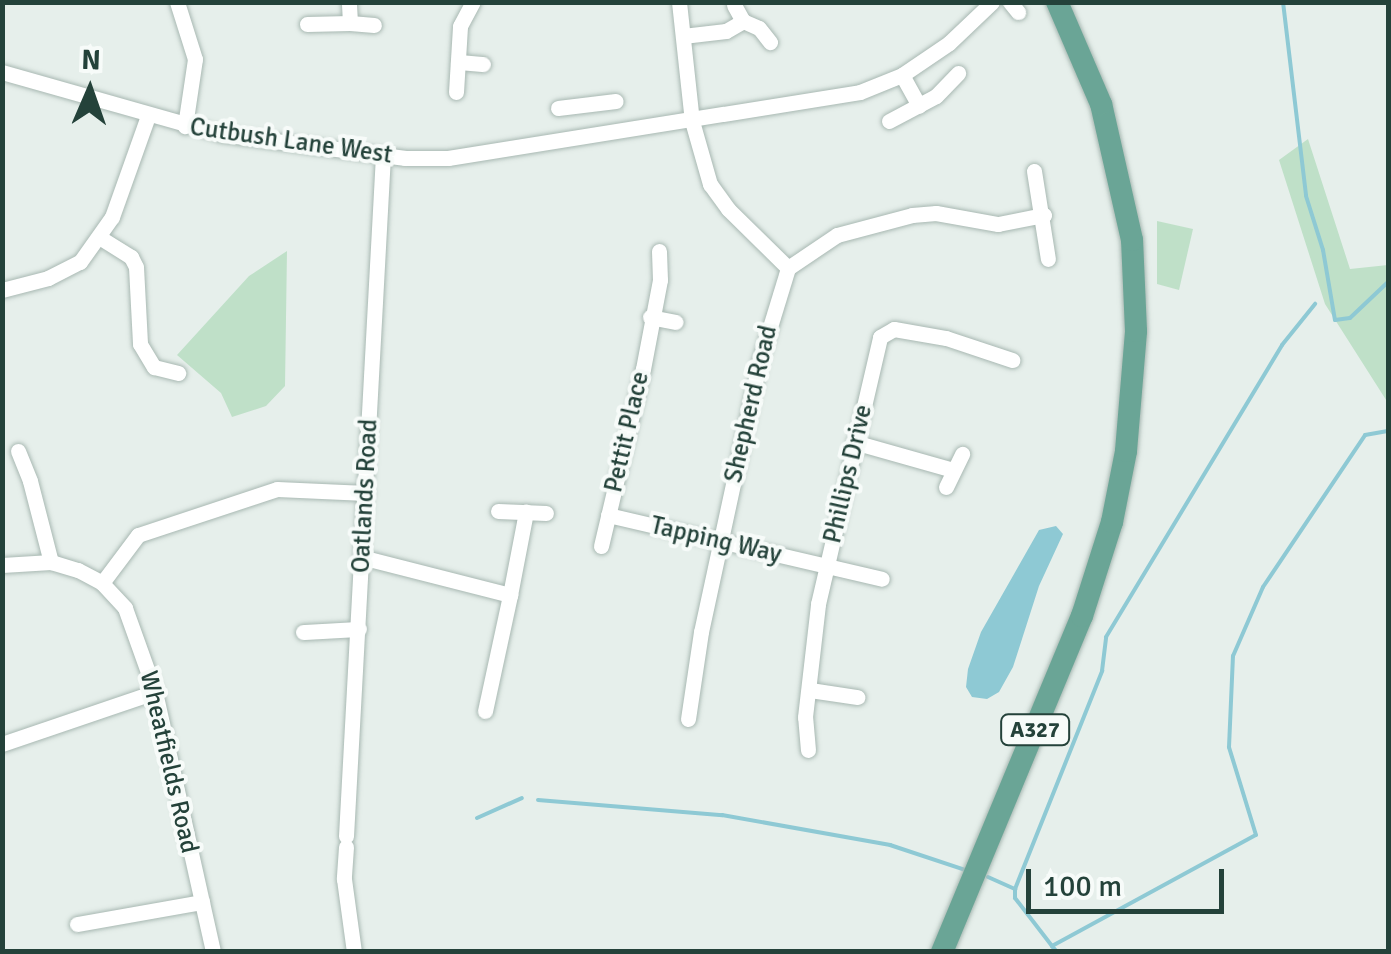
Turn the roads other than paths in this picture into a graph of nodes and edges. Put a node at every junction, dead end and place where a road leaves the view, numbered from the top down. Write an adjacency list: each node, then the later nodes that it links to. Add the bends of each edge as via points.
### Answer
1 (177, 2): 27 (street, via 196,59)
2 (350, 2): 9 (street)
3 (474, 2): 14 (street, via 460,26)
4 (680, 2): 12 (street)
5 (992, 2): 18 (street, Cutbush Lane West)
6 (1058, 2): 73 (main road, A327, via 1101,104 1132,240 1136,331 1126,451 1082,616)
7 (734, 5): 8 (street)
8 (743, 21): 12 (street, via 726,31); 13 (street)
9 (350, 23): 10 (street); 11 (street)
10 (306, 24)
11 (374, 25)
12 (683, 36): 25 (street)
13 (770, 42)
14 (458, 62): 15 (street); 19 (street)
15 (483, 64)
16 (2, 72): 24 (street, Cutbush Lane West)
17 (958, 73): 22 (street)
18 (902, 75): 22 (street); 25 (street, Cutbush Lane West, via 832,99)
19 (456, 92)
20 (616, 100): 21 (street)
21 (581, 106): 23 (street); 28 (street)
22 (919, 106): 26 (street)
23 (558, 108)
24 (148, 116): 27 (street, Cutbush Lane West); 32 (street, via 121,197)
25 (692, 121): 28 (street, Cutbush Lane West); 35 (street, via 710,184)
26 (889, 121)
27 (184, 126): 29 (street, Cutbush Lane West)
28 (585, 138): 29 (street, Cutbush Lane West, via 448,158)
29 (384, 156): 46 (street, Oatlands Road)
30 (1034, 171): 31 (street)
31 (1044, 216): 34 (street); 35 (street, via 998,224 912,214 837,235)
32 (99, 237): 36 (street, via 80,262); 40 (street, via 136,267 140,344 150,374)
33 (659, 251): 37 (street, Pettit Place)
34 (1048, 259)
35 (788, 268): 51 (street, Shepherd Road)
36 (2, 290)
37 (650, 317): 38 (street); 50 (street, Pettit Place)
38 (676, 322)
39 (1012, 360): 41 (street, Phillips Drive, via 971,343 886,332)
40 (178, 373)
41 (854, 442): 44 (street); 56 (street, Phillips Drive)
42 (18, 451): 54 (street)
43 (962, 454): 44 (street)
44 (952, 470): 45 (street)
45 (946, 488)
46 (366, 493): 53 (street, Oatlands Road); 58 (street, via 290,487 138,535)
47 (498, 510): 48 (street)
48 (526, 512): 49 (street); 59 (street)
49 (546, 513)
50 (608, 516): 51 (street, Tapping Way); 52 (street, Pettit Place)
51 (720, 542): 56 (street, Tapping Way); 66 (street, Shepherd Road)
52 (601, 546)
53 (361, 557): 59 (street); 60 (street, Oatlands Road)
54 (51, 562): 55 (street); 58 (street)
55 (2, 565)
56 (827, 566): 57 (street, Tapping Way); 62 (street, Phillips Drive)
57 (882, 579)
58 (102, 583): 63 (street, Wheatfields Road, via 125,608)
59 (510, 595): 65 (street)
60 (359, 629): 61 (street); 72 (street, Oatlands Road, via 344,879)
61 (303, 632)
62 (810, 690): 64 (street); 68 (street, Phillips Drive)
63 (155, 692): 67 (street); 69 (street, Wheatfields Road)
64 (857, 697)
65 (484, 711)
66 (688, 719)
67 (2, 744)
68 (808, 750)
69 (202, 902): 70 (street); 71 (street, Wheatfields Road)
70 (77, 924)
71 (212, 952)
72 (354, 952)
73 (942, 952)

